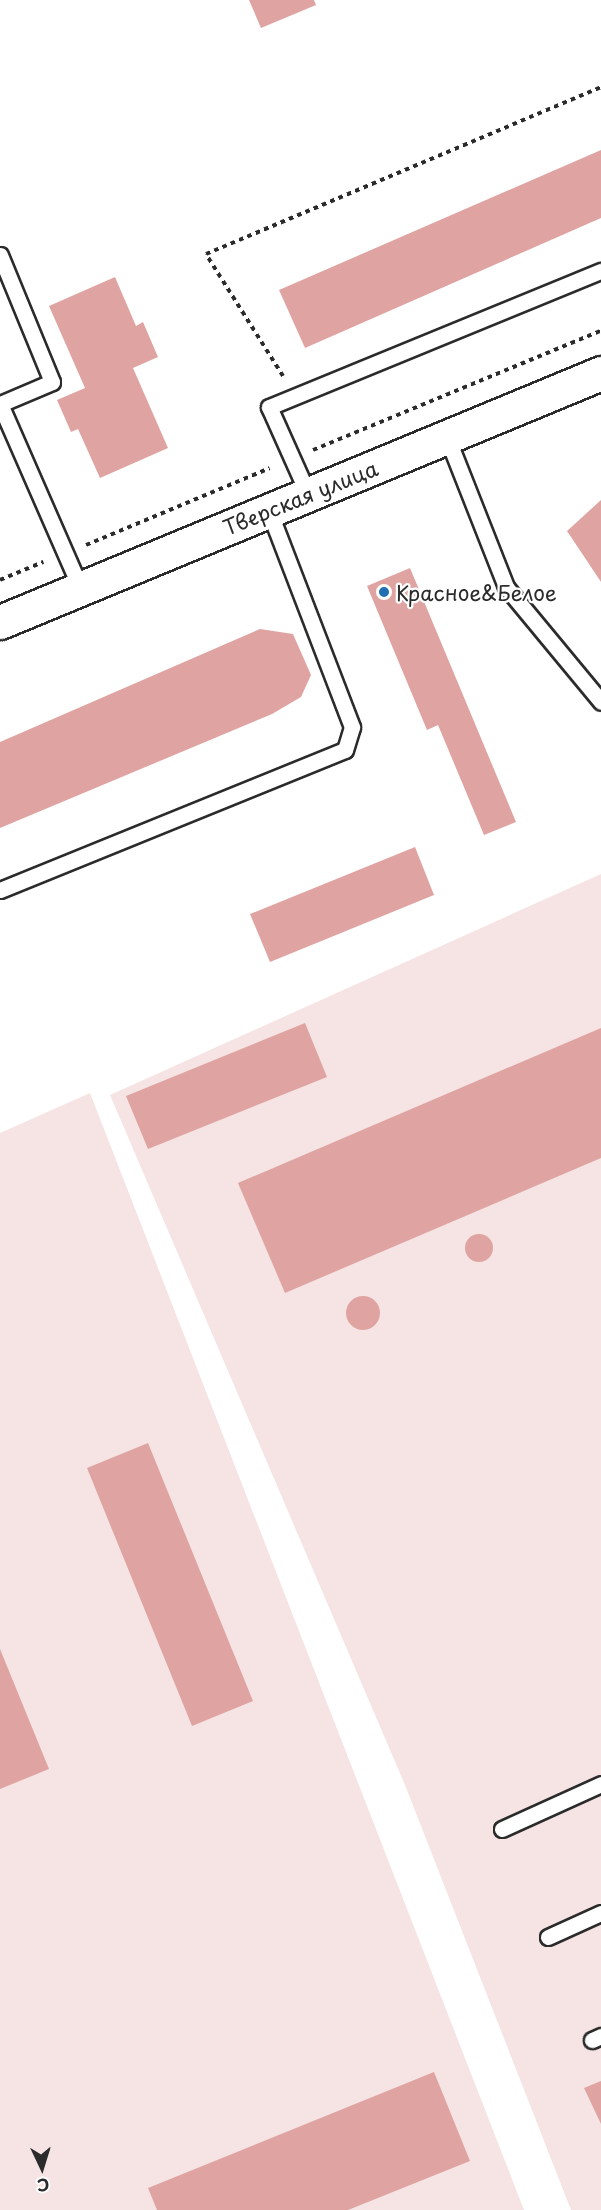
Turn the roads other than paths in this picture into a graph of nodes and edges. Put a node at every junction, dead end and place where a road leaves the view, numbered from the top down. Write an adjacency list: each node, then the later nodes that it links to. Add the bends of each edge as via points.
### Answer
1 (0, 255): 7 (lane, via 52,382 0,404)
2 (601, 271): 5 (lane, via 269,407)
3 (601, 373): 4 (main road, Тверская улица)
4 (447, 437): 5 (main road, Тверская улица); 9 (lane, via 506,587)
5 (308, 494): 6 (main road, Тверская улица)
6 (269, 511): 7 (main road, Тверская улица); 10 (lane, via 351,727 345,750)
7 (81, 589): 8 (main road, Тверская улица)
8 (0, 622)
9 (601, 702)
10 (0, 890)
11 (601, 1784): 12 (lane)
12 (501, 1828)
13 (601, 1913): 14 (lane)
14 (548, 1937)

